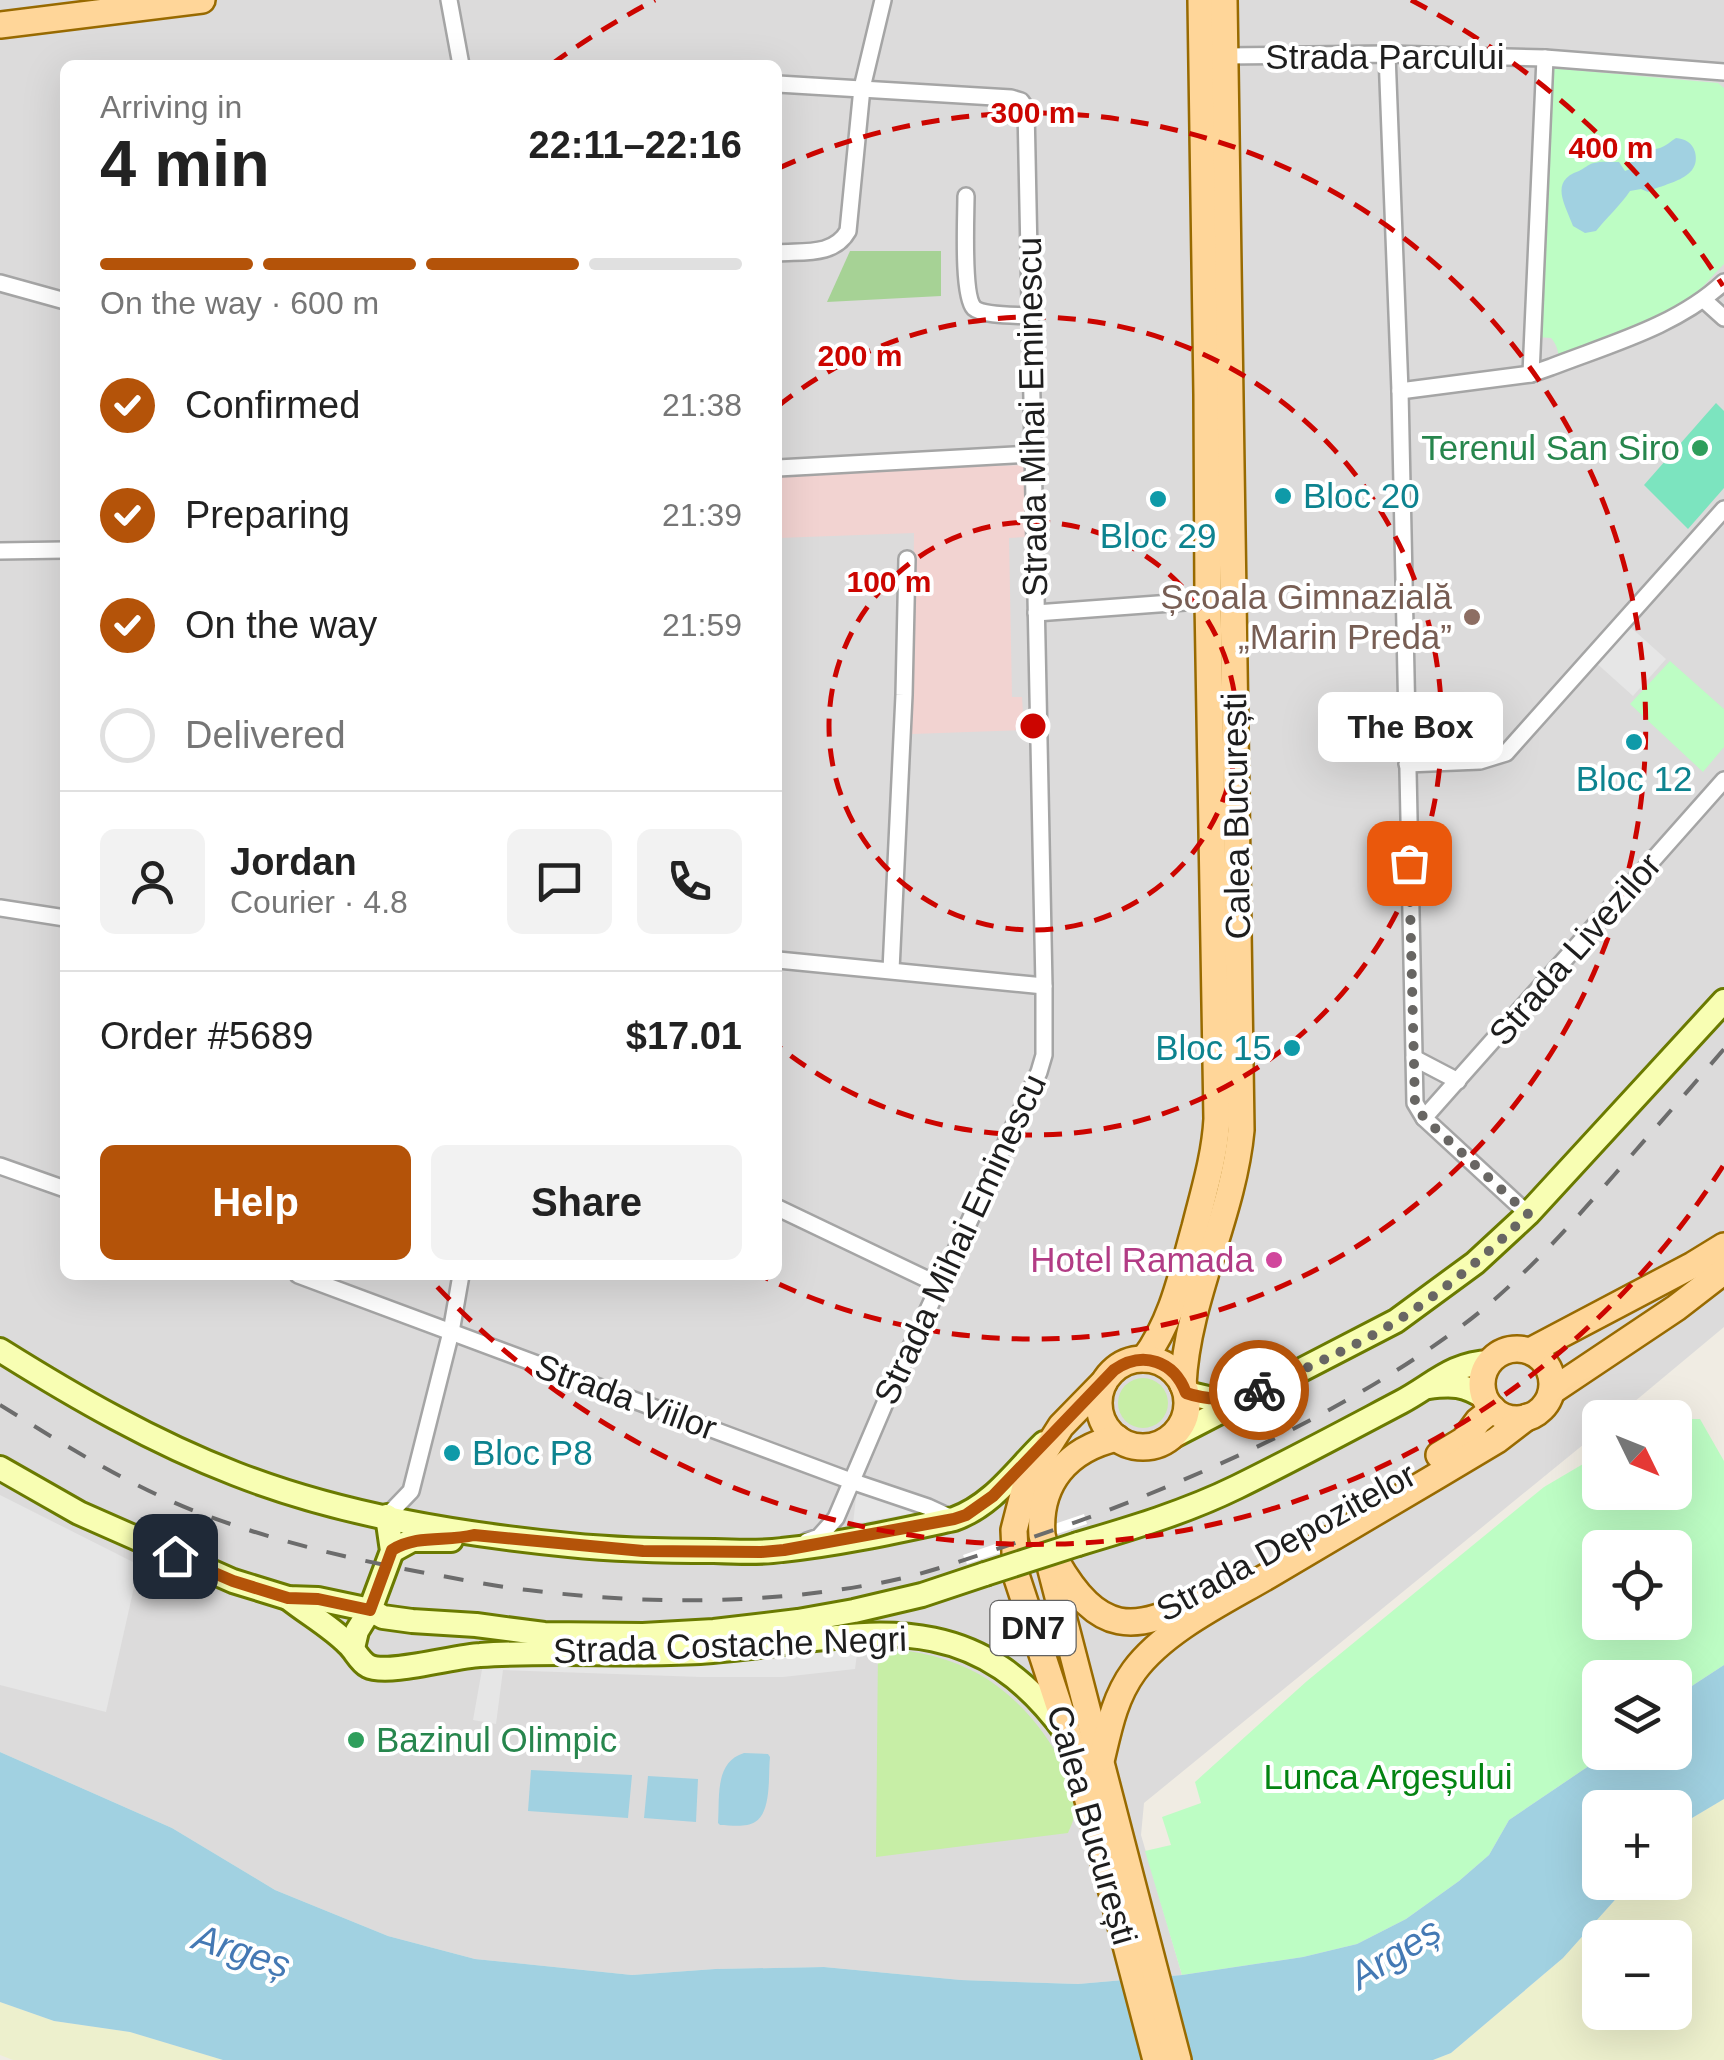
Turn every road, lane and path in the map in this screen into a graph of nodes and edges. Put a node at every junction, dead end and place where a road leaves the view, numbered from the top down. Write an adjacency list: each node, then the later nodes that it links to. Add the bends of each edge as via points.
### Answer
1 (202, 0): 6 (main road)
2 (449, 0): 10 (street)
3 (883, 0): 13 (street)
4 (1201, 0): 30 (main road, Calea București, via 1208,413)
5 (1224, 0): 8 (main road, Calea București)
6 (0, 25)
7 (1388, 54): 8 (street, Strada Parcului); 9 (street, Strada Parcului); 23 (street)
8 (1226, 56): 30 (main road, Calea București)
9 (1545, 58): 11 (street, Strada Parcului); 22 (street, Strada Parcului)
10 (459, 60)
11 (1724, 72)
12 (782, 84): 13 (street)
13 (862, 88): 15 (street, via 848,231 832,248); 20 (street, Strada Mihai Eminescu, via 1021,101)
14 (966, 196): 20 (street, via 966,268 974,308)
15 (782, 253)
16 (1724, 282): 19 (street)
17 (0, 283): 18 (street)
18 (60, 300)
19 (1704, 300): 21 (street); 22 (street, via 1675,318)
20 (1030, 316): 24 (street, Strada Mihai Eminescu)
21 (1724, 318)
22 (1530, 374): 23 (street)
23 (1400, 391): 32 (street)
24 (1033, 454): 25 (street); 31 (street, Strada Mihai Eminescu)
25 (782, 468)
26 (1724, 508): 32 (street, via 1506,752 1480,761)
27 (60, 550): 28 (street)
28 (0, 552)
29 (907, 558): 37 (street)
30 (1220, 600): 31 (street); 55 (main road, Calea București, via 1216,1133 1169,1317); 59 (main road, Calea București, via 1241,1130 1186,1352)
31 (1036, 612): 38 (street, Strada Mihai Eminescu)
32 (1406, 764): 40 (street)
33 (1724, 780): 41 (street, Strada Livezilor)
34 (0, 908): 35 (street)
35 (60, 917)
36 (782, 960): 37 (street)
37 (891, 970): 38 (street)
38 (1044, 986): 51 (street, Strada Mihai Eminescu, via 1043,1062)
39 (1724, 1001): 46 (main road)
40 (1414, 1058): 41 (street); 42 (street, via 1415,1104)
41 (1458, 1081): 42 (street, Strada Livezilor)
42 (1424, 1118): 46 (street)
43 (0, 1166): 44 (street)
44 (60, 1187)
45 (782, 1210): 51 (street)
46 (1528, 1214): 60 (main road, via 1396,1321)
47 (1724, 1246): 54 (main road)
48 (1724, 1271): 61 (main road, DN7)
49 (311, 1280): 52 (street, Strada Viilor)
50 (461, 1280): 52 (street)
51 (940, 1284): 68 (street, Strada Mihai Eminescu)
52 (450, 1332): 68 (street, Strada Viilor); 69 (street, via 411,1491)
53 (0, 1350): 69 (main road, via 116,1418 233,1473)
54 (1530, 1351): 56 (main road, via 1508,1350); 61 (main road, via 1546,1363)
55 (1144, 1359): 57 (main road, DN7, via 1121,1365); 59 (main road, via 1168,1367)
56 (1490, 1362): 58 (main road, Strada Depozitelor, via 1455,1368); 62 (main road, via 1482,1379)
57 (1104, 1382): 64 (main road, Calea București / DN7); 65 (main road, via 1100,1412)
58 (1428, 1388): 62 (main road, via 1462,1386); 75 (main road, Strada Depozitelor, bridge, via 1200,1504)
59 (1184, 1389): 60 (main road, via 1212,1400); 66 (main road, via 1184,1418)
60 (1258, 1390): 66 (main road)
61 (1552, 1391): 63 (main road, DN7)
62 (1489, 1404): 63 (main road, via 1509,1418); 71 (main road, Strada Depozitelor / DN7, via 1464,1440 1154,1620 1127,1622 1093,1609 1076,1594)
63 (1528, 1417): 82 (main road, Strada Depozitelor / DN7, via 1155,1648 1119,1695)
64 (1062, 1426): 70 (main road, via 993,1496); 81 (main road, Calea București / DN7, via 1025,1486 1014,1555 1020,1593)
65 (1117, 1438): 66 (main road, DN7, via 1146,1446); 71 (main road, Calea București / DN7, via 1063,1466 1043,1508)
66 (1168, 1438)
67 (0, 1468): 76 (main road, Strada Costache Negri, via 78,1514)
68 (850, 1481): 70 (street, Strada Viilor); 74 (street, Strada Mihai Eminescu, via 829,1528)
69 (387, 1516): 72 (main road); 73 (main road)
70 (954, 1519): 74 (main road)
71 (1042, 1534): 82 (main road, Calea București / DN7)
72 (474, 1535): 73 (main road, via 412,1540); 74 (main road, via 643,1551)
73 (392, 1550): 77 (main road)
74 (784, 1550)
75 (984, 1574): 78 (main road, Strada Costache Negri, via 883,1604 758,1626)
76 (288, 1598): 77 (main road, Strada Costache Negri); 79 (main road, Strada Costache Negri)
77 (370, 1610): 78 (main road, Strada Costache Negri, via 383,1617); 79 (main road)
78 (544, 1634): 80 (main road, Strada Costache Negri)
79 (353, 1648): 80 (main road, Strada Costache Negri, via 367,1666 384,1670)
80 (471, 1655): 81 (main road, Strada Costache Negri, via 701,1652 878,1632 935,1638 967,1648 1019,1681)
81 (1070, 1740): 83 (main road, Calea București / DN7)
82 (1101, 1762): 83 (main road, Calea București / DN7)
83 (1108, 1832): 84 (main road, Calea București / DN7); 85 (main road, Calea București / DN7)
84 (1156, 2060)
85 (1178, 2060)

